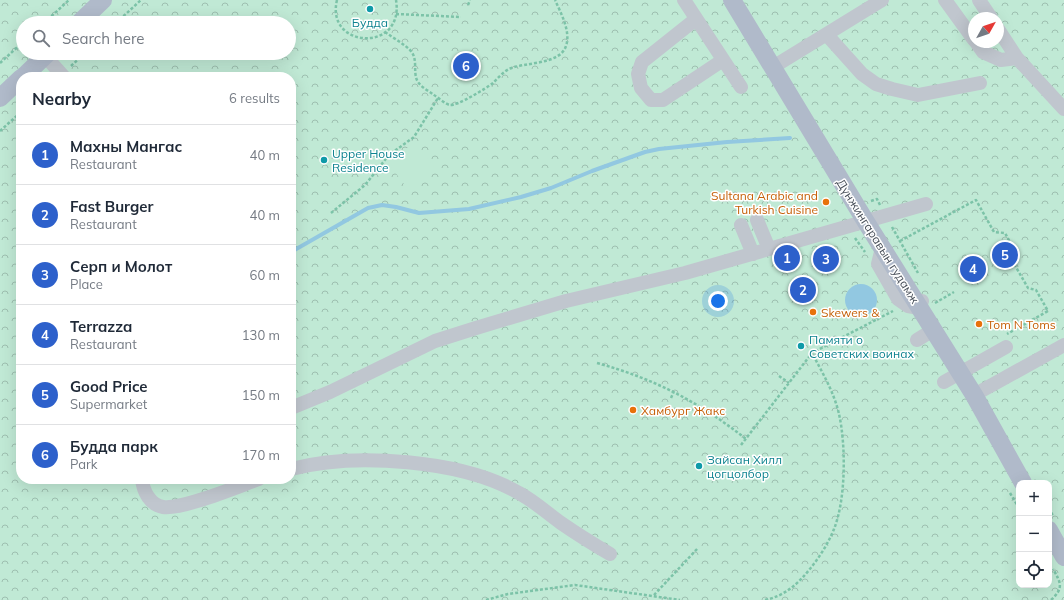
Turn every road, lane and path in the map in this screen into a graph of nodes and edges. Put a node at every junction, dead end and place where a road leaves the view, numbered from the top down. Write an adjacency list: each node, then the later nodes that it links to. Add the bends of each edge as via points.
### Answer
1 (69, 0): 16 (path)
2 (103, 0): 17 (main road)
3 (141, 0): 18 (path)
4 (337, 0): 22 (path, via 338,21 348,33 363,39 371,39)
5 (396, 0): 15 (path)
6 (470, 0): 13 (path)
7 (555, 0): 39 (path, via 567,36 562,54 552,59 507,70 493,83 455,104 449,105)
8 (684, 0): 20 (street)
9 (732, 0): 32 (main road, Дүнжингаравын гудамж)
10 (882, 0): 23 (street)
11 (945, 0): 21 (street)
12 (979, 0): 14 (street)
13 (468, 5)
14 (987, 12)
15 (396, 14): 19 (path); 22 (path)
16 (52, 16)
17 (86, 16)
18 (124, 16)
19 (461, 17)
20 (696, 19): 30 (street); 30 (street, via 642,62 638,74 641,88 651,100 663,100)
21 (968, 31)
22 (386, 32): 39 (path, via 410,50 415,62 417,81)
23 (827, 35): 32 (street); 36 (street, via 862,74 876,84 918,95)
24 (1004, 38): 27 (street)
25 (16, 48): 31 (path)
26 (980, 48): 27 (street, via 1000,60)
27 (1017, 58): 40 (street)
28 (41, 60): 33 (main road)
29 (51, 60): 34 (street)
30 (723, 60): 37 (street)
31 (0, 63)
32 (773, 67): 47 (main road, Дүнжингаравын гудамж)
33 (28, 72)
34 (60, 72)
35 (16, 83): 38 (main road)
36 (980, 83)
37 (741, 87)
38 (0, 98)
39 (438, 98): 44 (path, via 414,136 389,155 365,185)
40 (1064, 109)
41 (16, 117): 42 (path)
42 (0, 131)
43 (926, 204): 47 (street)
44 (330, 212)
45 (756, 220): 49 (street)
46 (741, 225): 50 (street)
47 (868, 225): 49 (street); 54 (main road, Дүнжингаравын гудамж, via 882,248); 54 (street, via 887,242 922,301)
48 (900, 241): 51 (path, via 976,200 994,232 1005,233 1017,255 1013,262)
49 (769, 249): 50 (street)
50 (753, 254): 69 (street, via 566,302 435,341)
51 (1022, 278): 52 (path); 58 (path, via 1028,288 1036,290 1048,311)
52 (1018, 280)
53 (954, 292): 54 (path)
54 (927, 305): 56 (main road, Дүнжингаравын гудамж)
55 (896, 309): 60 (path)
56 (933, 330): 57 (street); 62 (main road, Дүнжингаравын гудамж)
57 (917, 340)
58 (1003, 342): 62 (street)
59 (1064, 345): 67 (street)
60 (812, 353): 65 (path); 83 (path, via 834,397 839,414 843,478 838,514 823,551 800,581 787,592)
61 (597, 363): 66 (path, via 643,377)
62 (960, 373): 64 (street); 67 (main road, Дүнжингаравын гудамж)
63 (779, 376): 65 (path)
64 (944, 382)
65 (788, 383): 70 (path)
66 (674, 391): 68 (path); 70 (path)
67 (974, 395): 73 (main road, Дүнжингаравын гудамж)
68 (671, 398)
69 (296, 406)
70 (746, 439): 71 (path)
71 (741, 446)
72 (296, 468): 78 (street, via 338,460 374,460 446,468 474,474 520,493)
73 (1021, 480)
74 (143, 484): 75 (street, via 149,498 157,505 168,507)
75 (244, 484)
76 (1052, 541): 79 (main road)
77 (698, 548): 80 (path)
78 (610, 554)
79 (1058, 562): 84 (path, via 1060,589)
80 (654, 596): 81 (path, via 575,585 508,594); 82 (path)
81 (486, 600)
82 (680, 600)
83 (764, 600)
84 (1051, 600)

